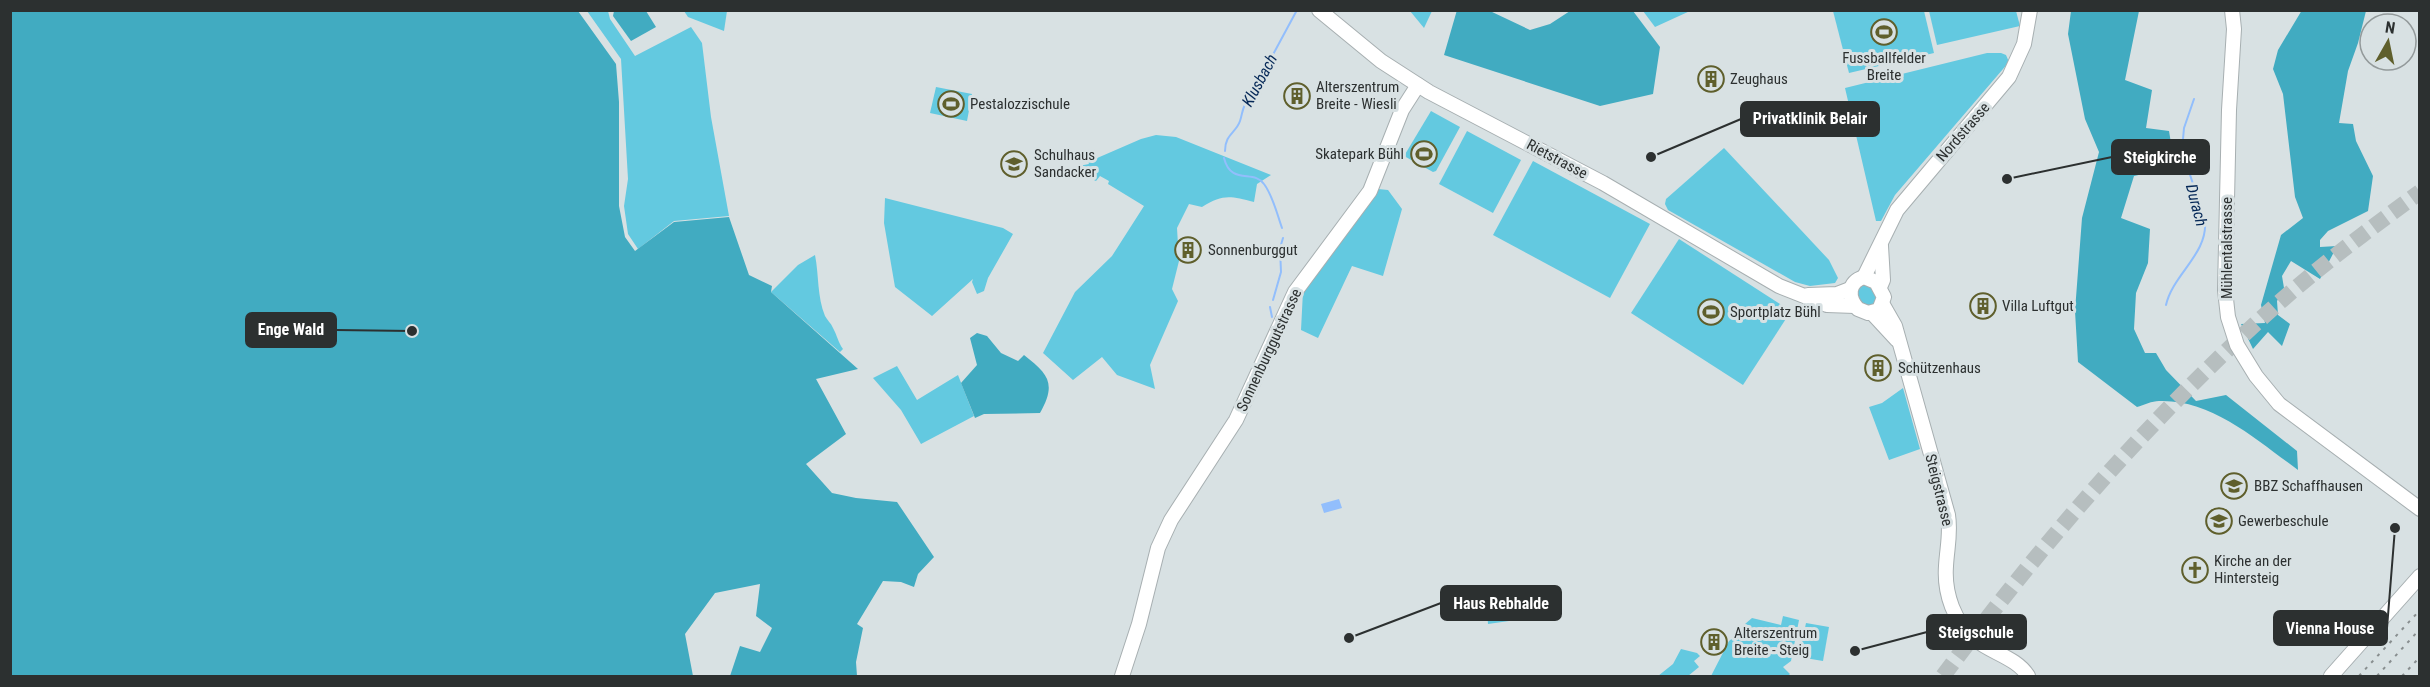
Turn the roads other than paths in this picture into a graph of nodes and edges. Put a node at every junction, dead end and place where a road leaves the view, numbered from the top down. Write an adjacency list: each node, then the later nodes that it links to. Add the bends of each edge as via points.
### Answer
1 (1319, 10): 4 (street, Rietstrasse, via 1381,61)
2 (2030, 10): 5 (street, Nordstrasse, via 2025,44 2009,77 1908,194)
3 (2232, 10): 12 (street, Mühlentalstrasse, via 2225,290 2233,335 2256,376 2278,404)
4 (1418, 85): 9 (street, Rietstrasse, via 1603,183 1779,286); 14 (street, Sonnenburggutstrasse, via 1402,110 1370,191 1295,292 1236,420 1171,520 1158,548)
5 (1881, 246): 6 (street, Nordstrasse); 7 (street)
6 (1864, 277): 7 (street); 8 (street)
7 (1880, 287): 11 (street, via 1884,297)
8 (1850, 289): 9 (street, Rietstrasse, via 1837,294); 10 (street)
9 (1802, 295): 10 (street, Rietstrasse, via 1827,305)
10 (1855, 306): 11 (street, via 1863,311)
11 (1878, 309): 15 (street, Steigstrasse, via 1899,342 1948,515 1946,574 1954,610 1966,632)
12 (2420, 509)
13 (2420, 576): 16 (street)
14 (1122, 676)
15 (2028, 676)
16 (2331, 676)

